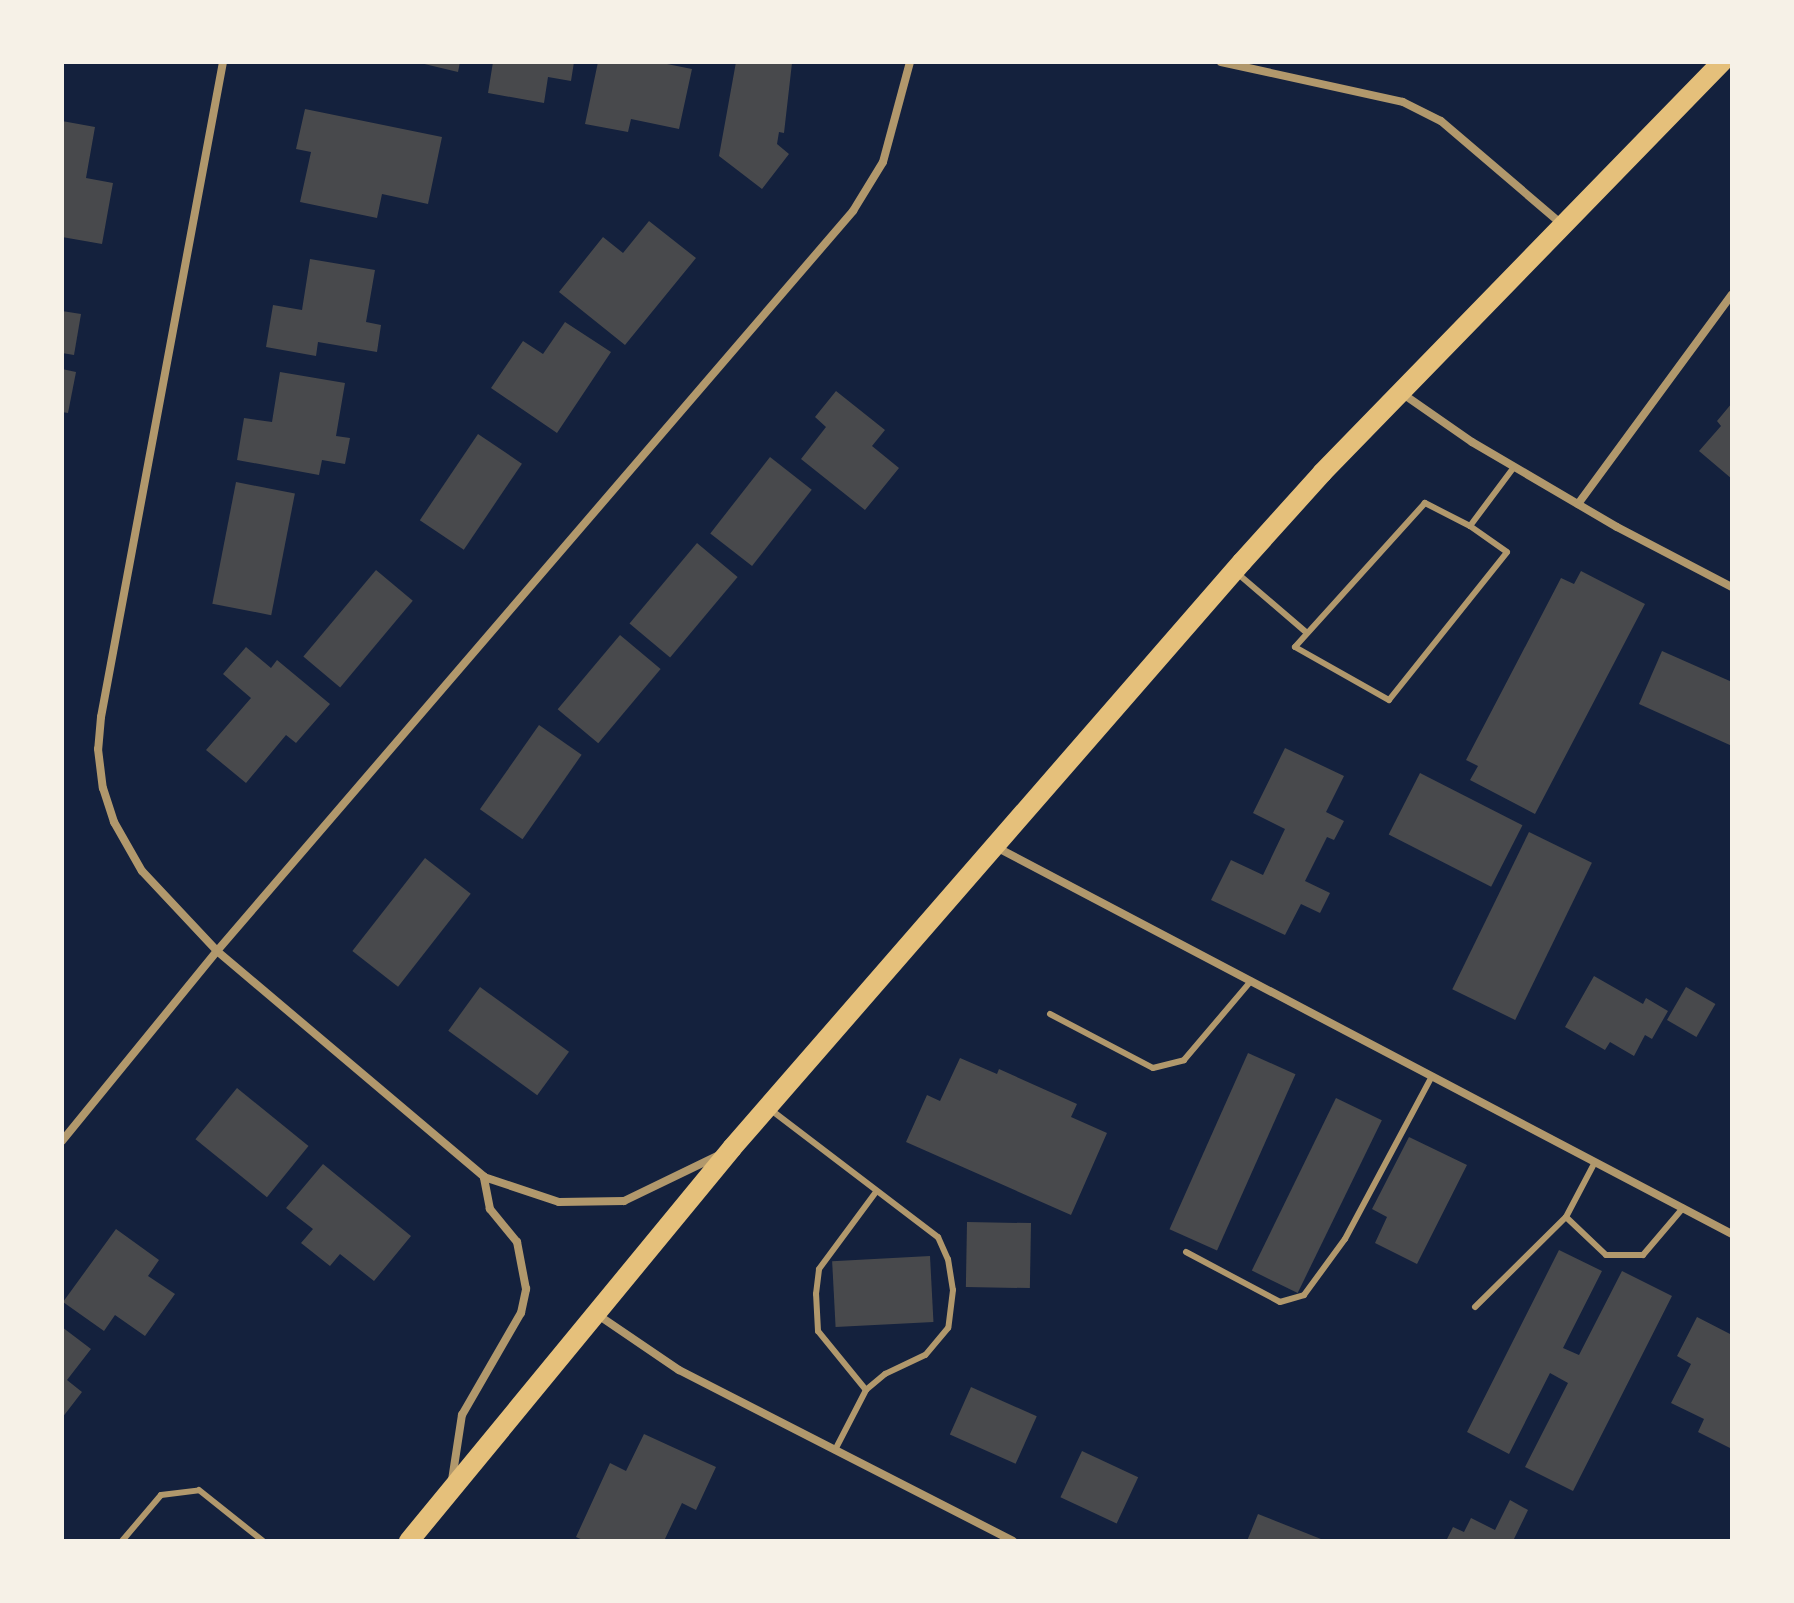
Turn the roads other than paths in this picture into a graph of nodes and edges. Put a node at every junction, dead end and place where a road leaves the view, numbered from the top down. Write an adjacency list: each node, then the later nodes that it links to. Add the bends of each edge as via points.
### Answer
1 (223, 62): 15 (street, via 98,749 114,822 142,871)
2 (910, 62): 15 (street, via 883,162 853,211)
3 (1221, 62): 5 (street, via 1403,102 1441,121)
4 (1722, 62): 5 (main road)
5 (1564, 227): 7 (main road)
6 (1732, 294): 9 (street)
7 (1403, 393): 8 (street); 11 (main road)
8 (1514, 467): 9 (street); 10 (lane)
9 (1578, 504): 12 (street)
10 (1470, 526): 13 (lane, via 1425,503); 13 (lane, via 1507,552 1389,700 1295,647)
11 (1234, 571): 13 (lane); 14 (main road)
12 (1732, 587)
13 (1307, 633)
14 (996, 847): 16 (street); 19 (main road)
15 (217, 951): 20 (street); 23 (street)
16 (1251, 981): 17 (lane, via 1184,1060 1153,1068); 18 (street)
17 (1050, 1014)
18 (1432, 1076): 22 (street); 28 (lane, via 1345,1239 1304,1295 1280,1302)
19 (768, 1107): 21 (main road); 24 (lane)
20 (62, 1141)
21 (732, 1148): 23 (street, via 624,1201 559,1202); 30 (main road)
22 (1595, 1162): 25 (street); 26 (lane)
23 (484, 1177): 33 (street, via 490,1209 517,1242 526,1289 521,1313 462,1415)
24 (876, 1192): 31 (lane, via 819,1269 816,1294 818,1331); 31 (lane, via 938,1237 953,1290 948,1328 925,1355 885,1374)
25 (1683, 1208): 26 (lane, via 1643,1255 1606,1255); 27 (street)
26 (1566, 1217): 29 (lane)
27 (1732, 1234)
28 (1186, 1252)
29 (1475, 1307)
30 (598, 1314): 32 (street, via 679,1370); 33 (main road)
31 (866, 1390): 32 (lane)
32 (835, 1450): 37 (street)
33 (450, 1492): 36 (main road)
34 (122, 1541): 35 (lane, via 161,1495 199,1490)
35 (263, 1541)
36 (409, 1541)
37 (1013, 1541)

